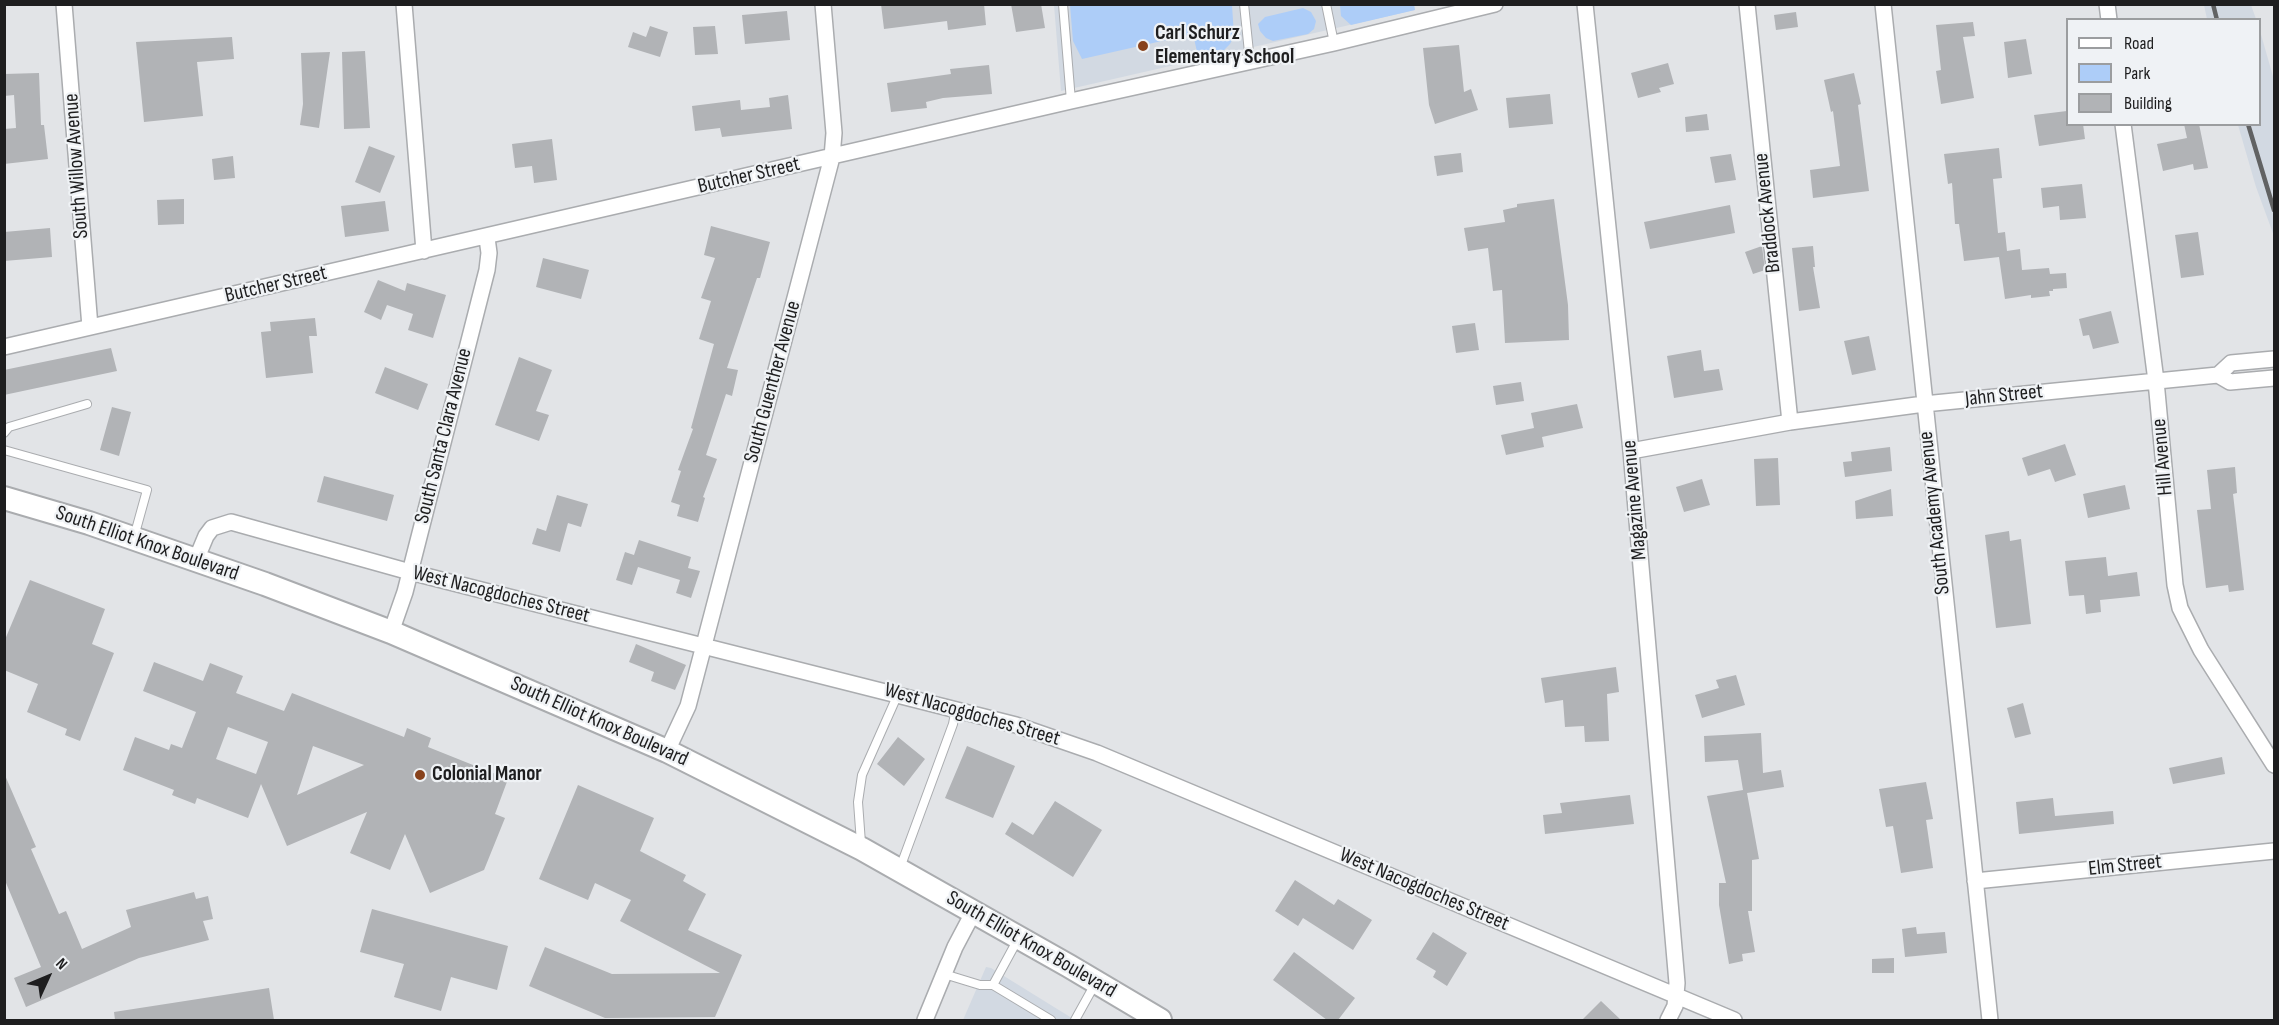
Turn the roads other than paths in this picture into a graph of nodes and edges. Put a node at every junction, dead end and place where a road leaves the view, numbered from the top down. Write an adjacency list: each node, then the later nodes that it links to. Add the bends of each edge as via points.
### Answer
1 (64, 4): 18 (street, South Willow Avenue)
2 (823, 4): 15 (street, South Guenther Avenue, via 834,133)
3 (1063, 4): 13 (lane)
4 (1244, 4): 12 (lane)
5 (1326, 4): 11 (lane)
6 (1494, 4): 11 (street, Butcher Street)
7 (1586, 4): 29 (street, Magazine Avenue)
8 (1747, 4): 26 (street, Braddock Avenue)
9 (1883, 4): 25 (street, South Academy Avenue)
10 (407, 5): 17 (street)
11 (1334, 43): 12 (street, Butcher Street)
12 (1250, 62): 13 (street, Butcher Street)
13 (1071, 101): 15 (street, Butcher Street)
14 (2123, 126): 23 (street, Hill Avenue)
15 (832, 157): 16 (street, Butcher Street); 35 (street, South Guenther Avenue)
16 (487, 238): 17 (street, Butcher Street); 33 (street, South Santa Clara Avenue, via 487,270)
17 (424, 251): 18 (street, Butcher Street)
18 (90, 327): 19 (street, Butcher Street)
19 (4, 347)
20 (2274, 359): 21 (street, Jahn Street, via 2231,363)
21 (2218, 375): 22 (street, Jahn Street, via 2230,382); 23 (street, Jahn Street)
22 (2274, 378)
23 (2156, 381): 25 (street, Jahn Street); 39 (street, Hill Avenue, via 2180,608 2201,650)
24 (87, 404): 27 (lane, via 9,427)
25 (1923, 404): 26 (street, Jahn Street); 43 (street, South Academy Avenue)
26 (1790, 422): 29 (street, Jahn Street)
27 (4, 433)
28 (4, 450): 31 (lane, via 147,490)
29 (1630, 451): 49 (street, Magazine Avenue)
30 (4, 498): 31 (main road, South Elliot Knox Boulevard)
31 (133, 539): 32 (main road, South Elliot Knox Boulevard)
32 (196, 560): 33 (street, West Nacogdoches Street, via 212,528 231,522); 34 (main road, South Elliot Knox Boulevard)
33 (410, 572): 34 (street, South Santa Clara Avenue); 35 (street, West Nacogdoches Street)
34 (391, 632): 38 (main road, South Elliot Knox Boulevard)
35 (704, 645): 36 (street, West Nacogdoches Street); 38 (street, South Guenther Avenue, via 684,717)
36 (898, 694): 37 (street, West Nacogdoches Street); 40 (lane, via 862,775 858,802)
37 (956, 708): 42 (lane); 49 (street, West Nacogdoches Street, via 1097,753)
38 (667, 751): 40 (main road, South Elliot Knox Boulevard)
39 (2274, 765)
40 (862, 849): 42 (main road, South Elliot Knox Boulevard)
41 (2274, 851): 43 (street, Elm Street)
42 (900, 870): 44 (main road, South Elliot Knox Boulevard)
43 (1975, 881): 56 (street, South Academy Avenue)
44 (974, 911): 45 (main road, South Elliot Knox Boulevard); 46 (street, via 954,946)
45 (1019, 937): 47 (main road, South Elliot Knox Boulevard); 48 (lane)
46 (944, 974): 48 (lane); 51 (street)
47 (1096, 982): 50 (main road, South Elliot Knox Boulevard); 53 (lane)
48 (993, 985): 52 (lane)
49 (1677, 997): 54 (street); 55 (street, West Nacogdoches Street)
50 (1152, 1019)
51 (925, 1020)
52 (1051, 1020)
53 (1076, 1020)
54 (1668, 1020)
55 (1734, 1020)
56 (1990, 1020)

